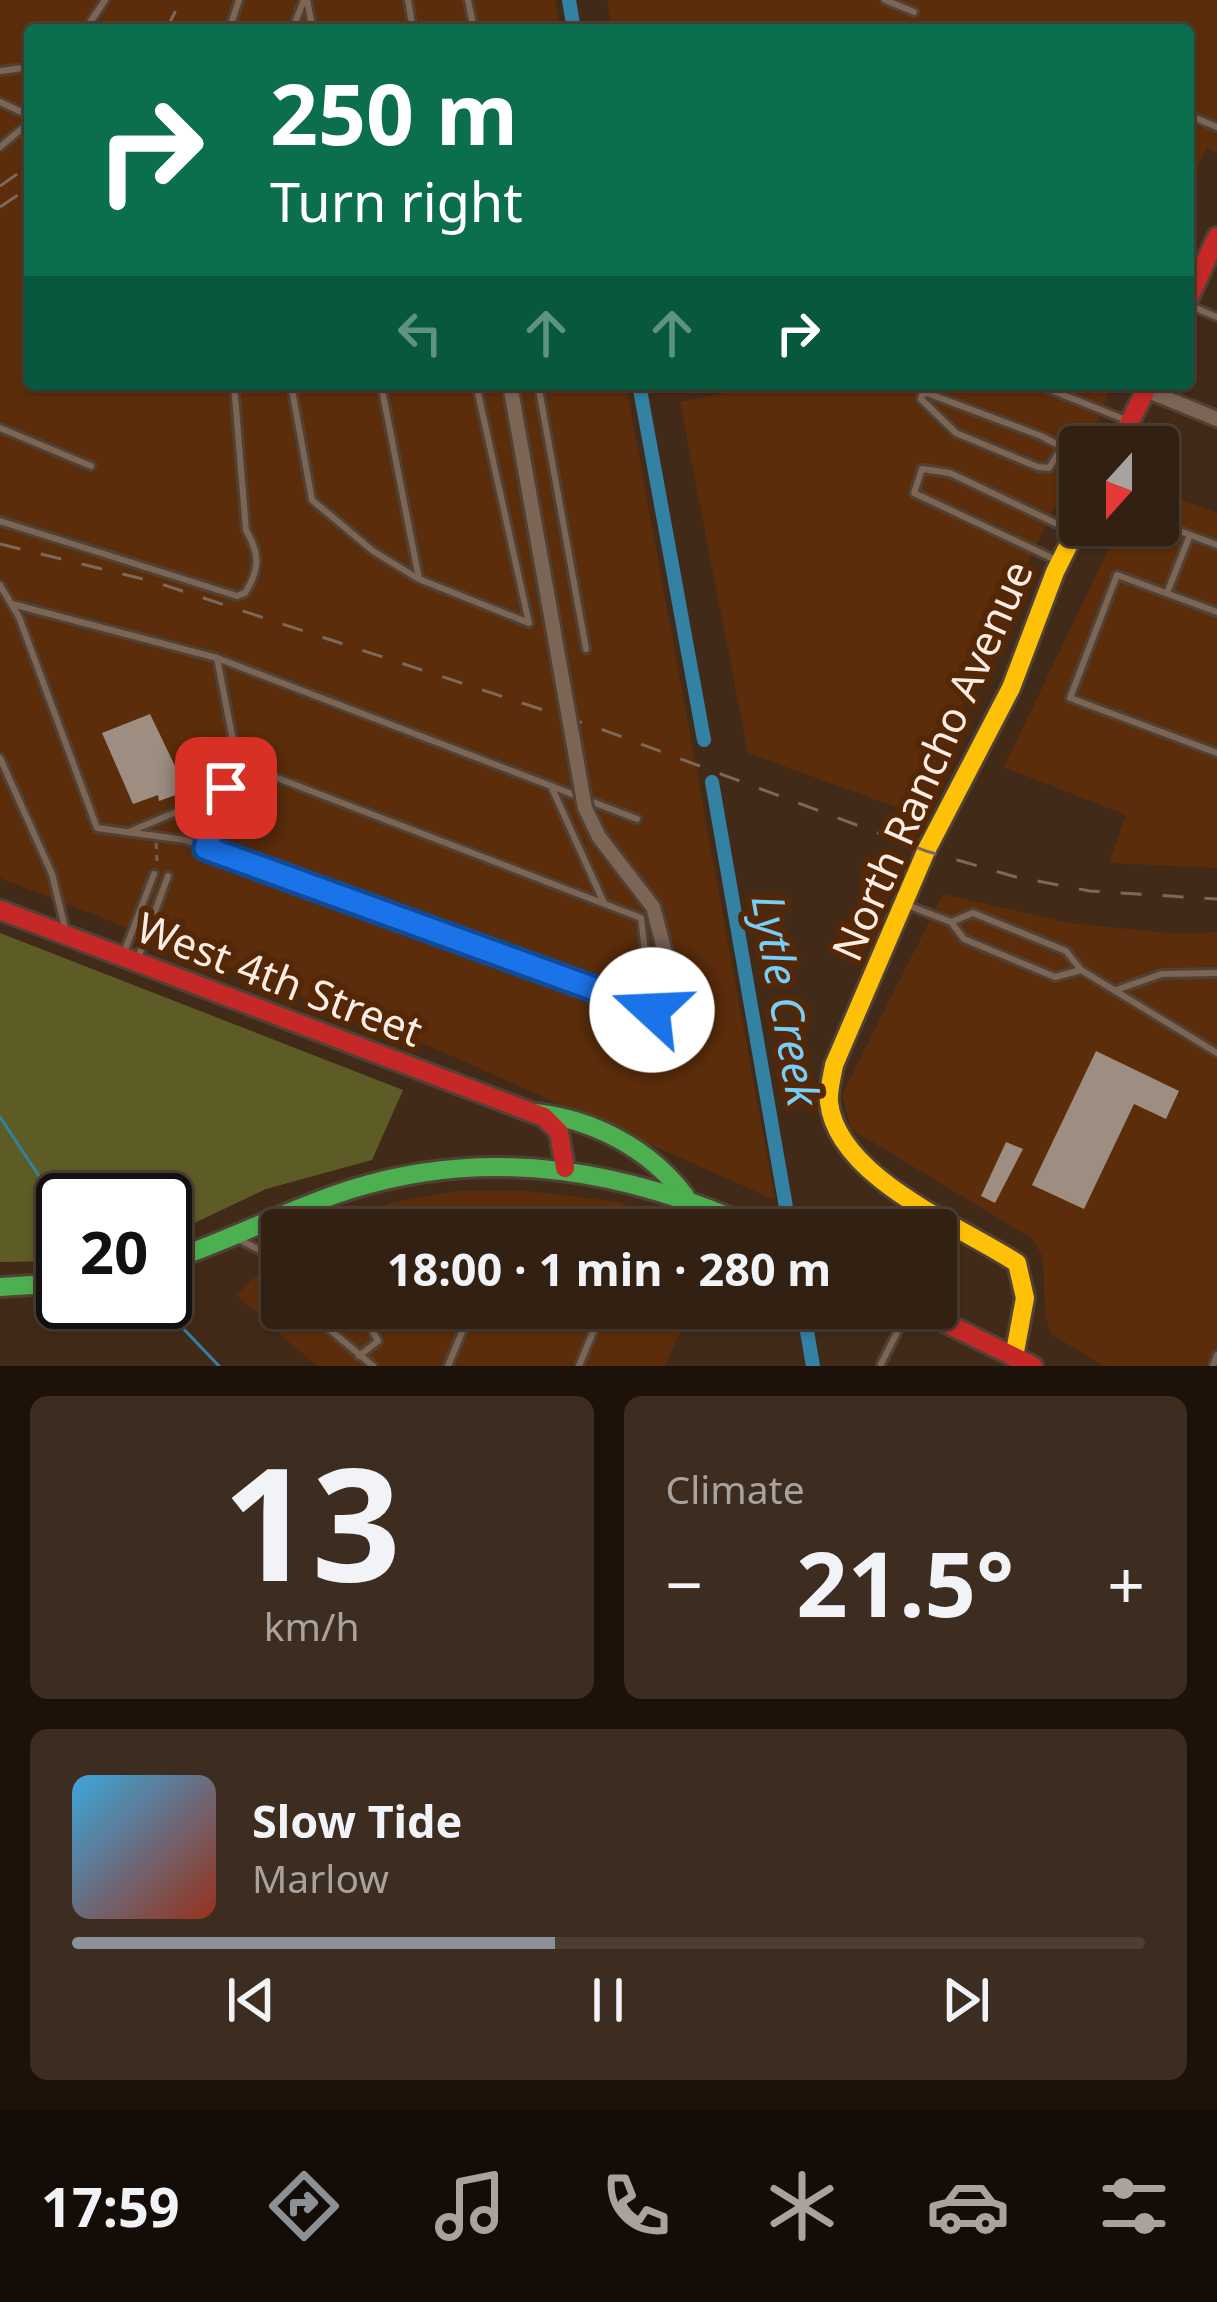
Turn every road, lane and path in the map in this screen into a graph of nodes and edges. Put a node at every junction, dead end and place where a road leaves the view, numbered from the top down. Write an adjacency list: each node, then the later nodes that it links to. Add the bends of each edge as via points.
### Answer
1 (885, 0): 2 (lane)
2 (914, 12)
3 (24, 125): 4 (lane)
4 (0, 147)
5 (1217, 237): 6 (street)
6 (1212, 260): 7 (street)
7 (1194, 292)
8 (234, 390): 24 (lane, via 246,530 258,550 245,593)
9 (292, 390): 30 (lane, via 312,500)
10 (382, 390): 30 (lane)
11 (477, 390): 30 (lane, via 529,623)
12 (511, 390): 56 (street, bridge, via 585,808 653,907 667,960 668,999)
13 (539, 390): 35 (lane)
14 (1051, 390): 18 (lane)
15 (1146, 390): 18 (street)
16 (1154, 390): 17 (street)
17 (1217, 419)
18 (1130, 422): 19 (street)
19 (1128, 426)
20 (0, 428): 22 (lane)
21 (1061, 449): 21 (lane, via 1041,436 922,394 956,433 1038,467 1049,468)
22 (91, 466)
23 (1059, 519): 29 (lane, via 950,473 922,469 914,493)
24 (0, 521)
25 (1179, 531): 26 (lane)
26 (1190, 535): 27 (lane); 32 (lane)
27 (1217, 545)
28 (1068, 546): 29 (street, North Rancho Avenue)
29 (1060, 563): 48 (street, North Rancho Avenue, via 1011,688)
30 (419, 579)
31 (0, 585): 33 (lane)
32 (1167, 593): 34 (lane); 37 (lane, via 1117,575 1070,698)
33 (12, 604): 36 (lane); 43 (lane, via 97,828)
34 (1217, 612)
35 (586, 649)
36 (217, 658): 39 (lane); 40 (lane)
37 (1217, 753)
38 (0, 758): 51 (lane, via 52,874)
39 (239, 774): 41 (lane); 47 (lane, via 260,771)
40 (551, 786): 42 (lane); 47 (lane)
41 (222, 793): 43 (lane); 44 (lane)
42 (637, 819)
43 (128, 832): 44 (lane)
44 (206, 848): 56 (lane)
45 (154, 874): 52 (lane)
46 (168, 876): 52 (lane)
47 (604, 904): 56 (lane, via 641,918)
48 (903, 904): 50 (lane); 76 (street, North Rancho Avenue, via 832,1072 833,1115 839,1138 869,1173 1017,1263 1026,1302)
49 (0, 910): 51 (street, West 4th Street)
50 (951, 922): 53 (lane, via 964,939 1055,977); 53 (lane, via 974,913 1066,951)
51 (67, 935): 52 (street, West 4th Street)
52 (130, 959): 58 (street, West 4th Street)
53 (1081, 970): 55 (lane)
54 (1217, 973): 55 (lane, via 1162,974)
55 (1114, 991): 57 (lane)
56 (652, 1010)
57 (1217, 1053)
58 (535, 1113): 59 (street, via 559,1132); 60 (street, West 4th Street, via 561,1114 610,1138 662,1167)
59 (565, 1168): 60 (street); 63 (street, via 442,1168 375,1183)
60 (686, 1196): 61 (lane); 62 (street)
61 (679, 1209)
62 (714, 1209)
63 (231, 1237): 64 (street); 65 (lane)
64 (192, 1253)
65 (261, 1253)
66 (36, 1285): 67 (street)
67 (0, 1287)
68 (328, 1329): 75 (lane)
69 (371, 1329): 75 (lane, via 378,1341)
70 (463, 1329): 79 (lane)
71 (594, 1329): 80 (lane)
72 (900, 1329): 77 (lane)
73 (953, 1329): 76 (street)
74 (1217, 1355): 81 (lane)
75 (359, 1356): 78 (lane)
76 (1020, 1363)
77 (881, 1364)
78 (374, 1366)
79 (448, 1366)
80 (579, 1366)
81 (1213, 1366)

